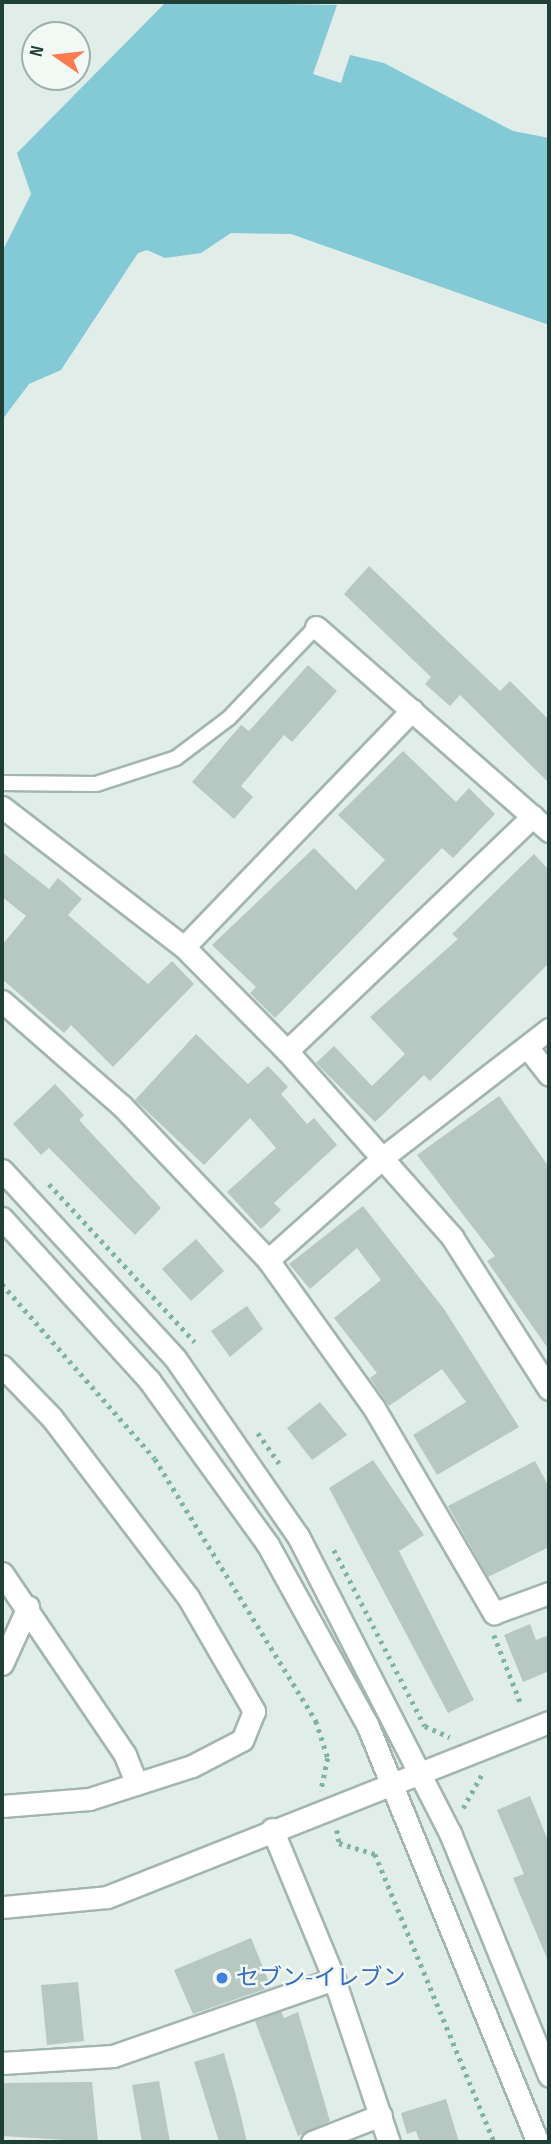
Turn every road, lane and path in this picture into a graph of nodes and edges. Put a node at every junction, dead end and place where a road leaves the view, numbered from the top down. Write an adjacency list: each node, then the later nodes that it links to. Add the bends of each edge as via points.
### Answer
1 (316, 627): 2 (street); 3 (lane, via 229,718 176,758 96,784)
2 (412, 710): 5 (street); 7 (street)
3 (2, 783)
4 (2, 807): 7 (street)
5 (533, 816): 6 (street); 11 (street)
6 (549, 831)
7 (184, 947): 11 (street)
8 (2, 1001): 16 (street, via 122,1107)
9 (549, 1029): 10 (street)
10 (528, 1048): 12 (street); 13 (street)
11 (288, 1051): 13 (street)
12 (549, 1074)
13 (386, 1155): 16 (street); 19 (street, via 452,1237)
14 (2, 1170): 28 (street, via 110,1280 232,1434 298,1536)
15 (2, 1218): 30 (street, via 149,1380 268,1545 367,1724)
16 (268, 1260): 23 (street, via 374,1408)
17 (2, 1284): 32 (path, via 155,1459 316,1721 328,1758 317,1786)
18 (2, 1366): 29 (street, via 52,1418 187,1597 254,1711 242,1740)
19 (549, 1389)
20 (2, 1573): 22 (street)
21 (549, 1593): 23 (street)
22 (28, 1607): 24 (street); 29 (street, via 125,1755)
23 (494, 1613): 25 (path, via 494,1637)
24 (2, 1664)
25 (521, 1704)
26 (549, 1722): 27 (street)
27 (482, 1750): 28 (street); 33 (path, via 482,1781 470,1790)
28 (421, 1778): 30 (street); 38 (street, via 450,1833)
29 (136, 1784): 31 (street, via 89,1799)
30 (391, 1789): 32 (street); 43 (street)
31 (2, 1806)
32 (334, 1806): 34 (street); 42 (path, via 339,1843 375,1854)
33 (464, 1818)
34 (272, 1829): 35 (street, via 107,1897); 36 (street)
35 (2, 1907)
36 (334, 1979): 37 (street, via 113,2056); 39 (street)
37 (2, 2063)
38 (549, 2076)
39 (381, 2115): 40 (street); 41 (street)
40 (312, 2142)
41 (389, 2142)
42 (494, 2142)
43 (538, 2142)

